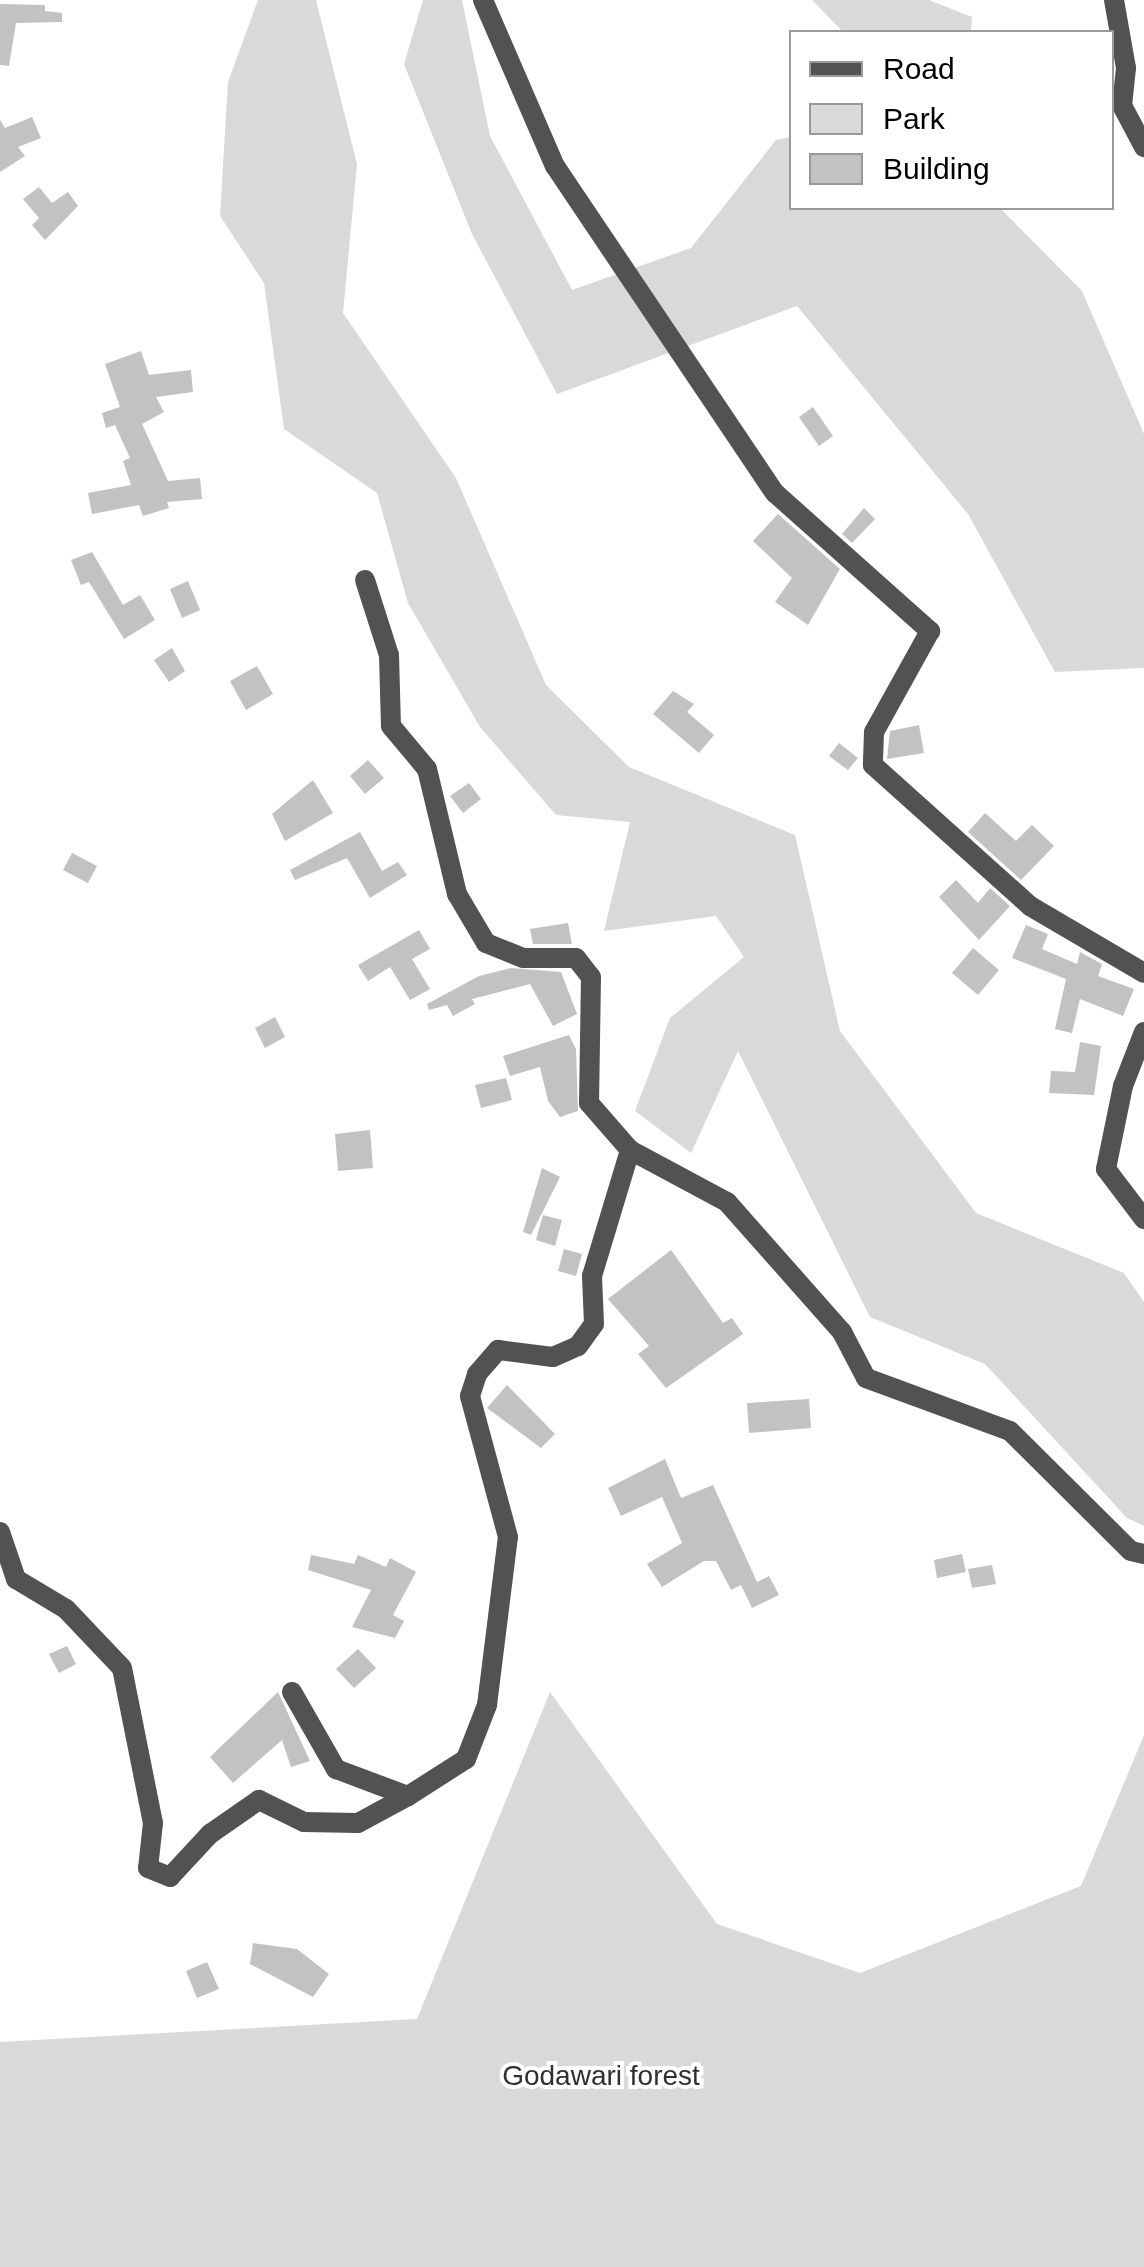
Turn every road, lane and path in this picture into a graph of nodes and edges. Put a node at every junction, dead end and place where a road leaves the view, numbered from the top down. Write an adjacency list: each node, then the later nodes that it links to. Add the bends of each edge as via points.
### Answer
1 (484, 0): 7 (street, via 555,166 775,493 930,630 874,732 873,764 1030,906)
2 (1114, 0): 4 (street, via 1126,68)
3 (1114, 89): 4 (street)
4 (1122, 104): 5 (street)
5 (1144, 147)
6 (366, 580): 9 (street, via 389,655 391,726 428,768 457,894 486,943 523,958 576,958 591,976 589,1103)
7 (1144, 973)
8 (1144, 1032): 10 (street, via 1123,1086 1106,1169)
9 (630, 1150): 12 (street, via 727,1202 842,1332 866,1378 1010,1431 1131,1551); 14 (street, via 592,1276 594,1324 578,1346 528,1358 498,1350 476,1374 470,1396 508,1536 487,1705 466,1759)
10 (1144, 1219)
11 (0, 1532): 14 (street, via 16,1579 66,1608 122,1668 152,1822 148,1868 170,1877 210,1834 260,1800 304,1822 358,1824)
12 (1144, 1554)
13 (292, 1692): 14 (street, via 336,1769)
14 (408, 1796)

